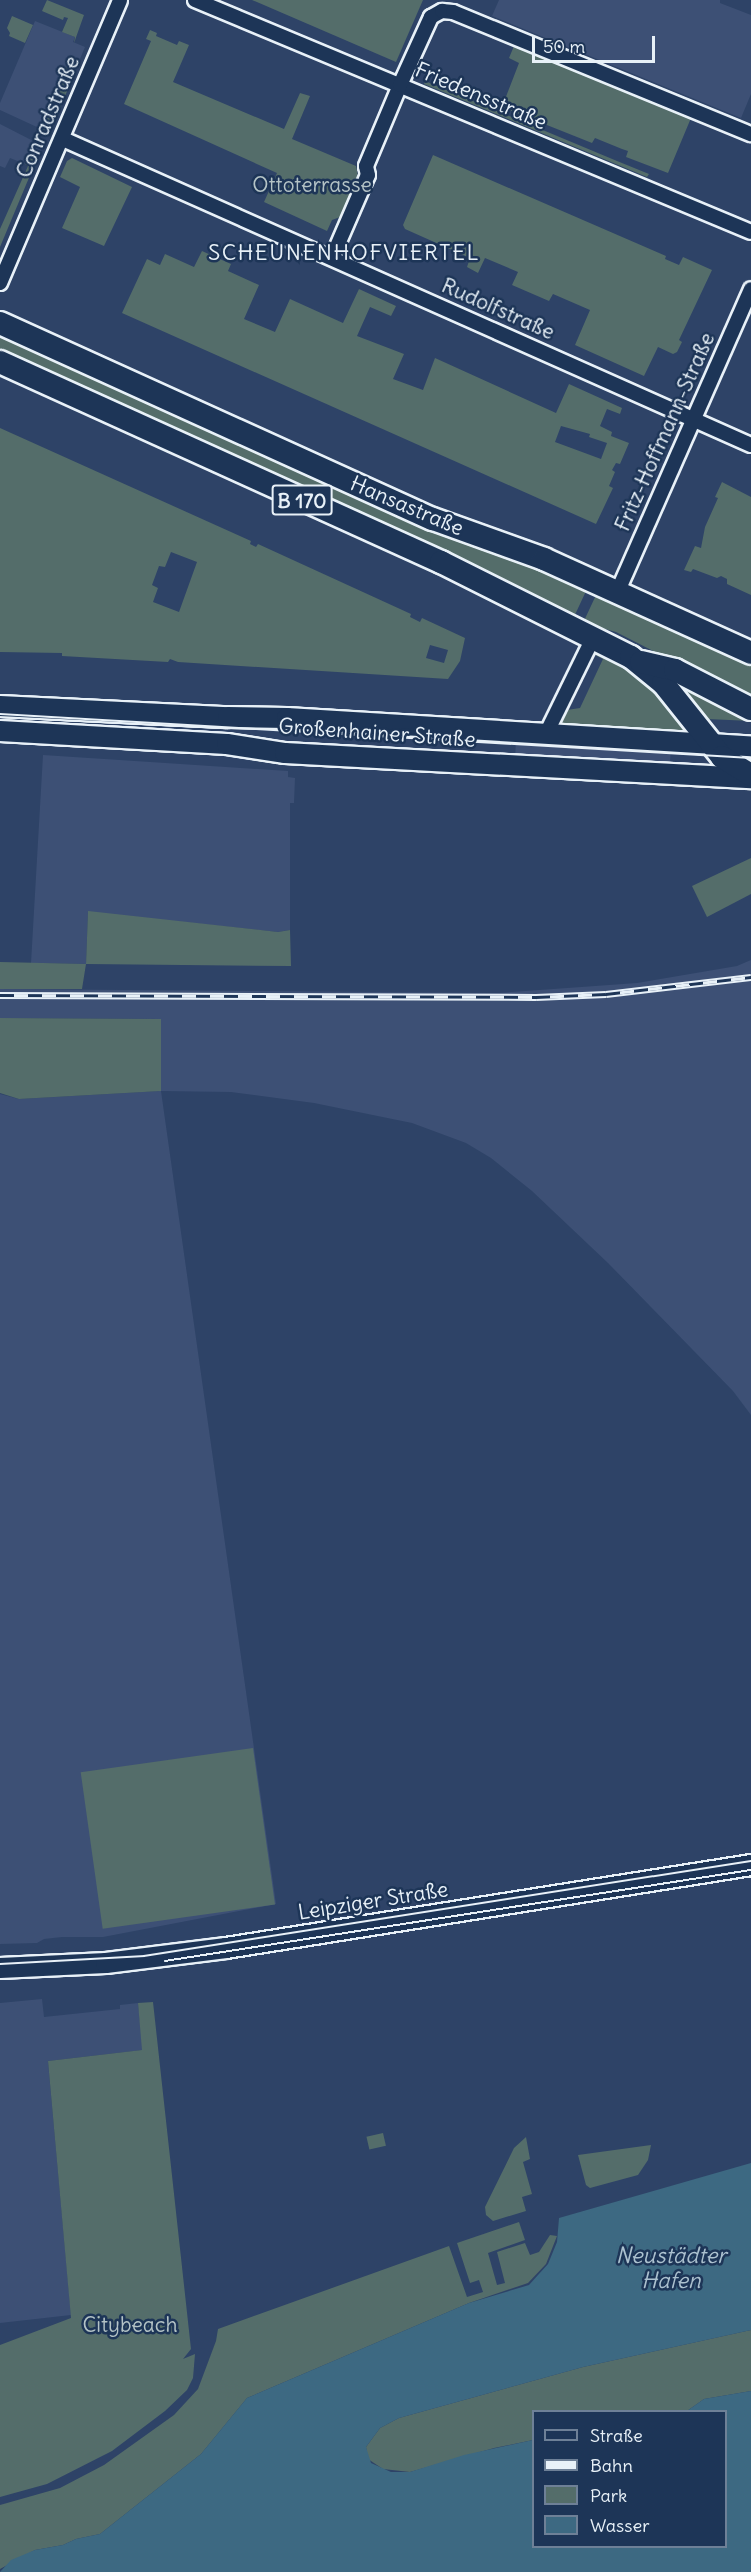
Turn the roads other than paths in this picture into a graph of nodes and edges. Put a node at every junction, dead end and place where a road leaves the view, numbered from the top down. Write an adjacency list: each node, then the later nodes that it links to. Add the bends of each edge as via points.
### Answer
1 (120, 0): 5 (street, Conradstraße)
2 (195, 0): 3 (street, Friedensstraße)
3 (400, 85): 4 (street, via 431,17 442,11 453,12); 6 (street, Friedensstraße); 7 (street, via 366,166 368,175)
4 (751, 134)
5 (63, 139): 7 (street, Rudolfstraße); 8 (street, Conradstraße)
6 (751, 232)
7 (332, 258): 12 (street, Rudolfstraße)
8 (0, 283)
9 (751, 289): 12 (street, Fritz-Hoffmann-Straße)
10 (0, 323): 14 (main road, Hansastraße / B 170, via 433,519)
11 (0, 362): 15 (main road, Hansastraße / B 170, via 441,562)
12 (694, 419): 13 (street, Rudolfstraße); 14 (street, Fritz-Hoffmann-Straße)
13 (751, 445)
14 (620, 585): 16 (main road, Hansastraße / B 170)
15 (593, 638): 17 (main road, Hansastraße / B 170); 21 (street)
16 (751, 653)
17 (640, 662): 19 (main road, via 675,670); 22 (main road, Hansastraße / B 170, via 676,698)
18 (0, 706): 21 (main road, Großenhainer Straße)
19 (751, 708)
20 (0, 731): 24 (main road, Großenhainer Straße, via 227,744 285,753)
21 (546, 734): 22 (main road, Großenhainer Straße)
22 (709, 743): 23 (main road, Großenhainer Straße); 24 (main road, Hansastraße / B 170)
23 (751, 746)
24 (751, 777)
25 (751, 1865): 26 (main road, Leipziger Straße, via 216,1949 106,1963)
26 (0, 1968)

